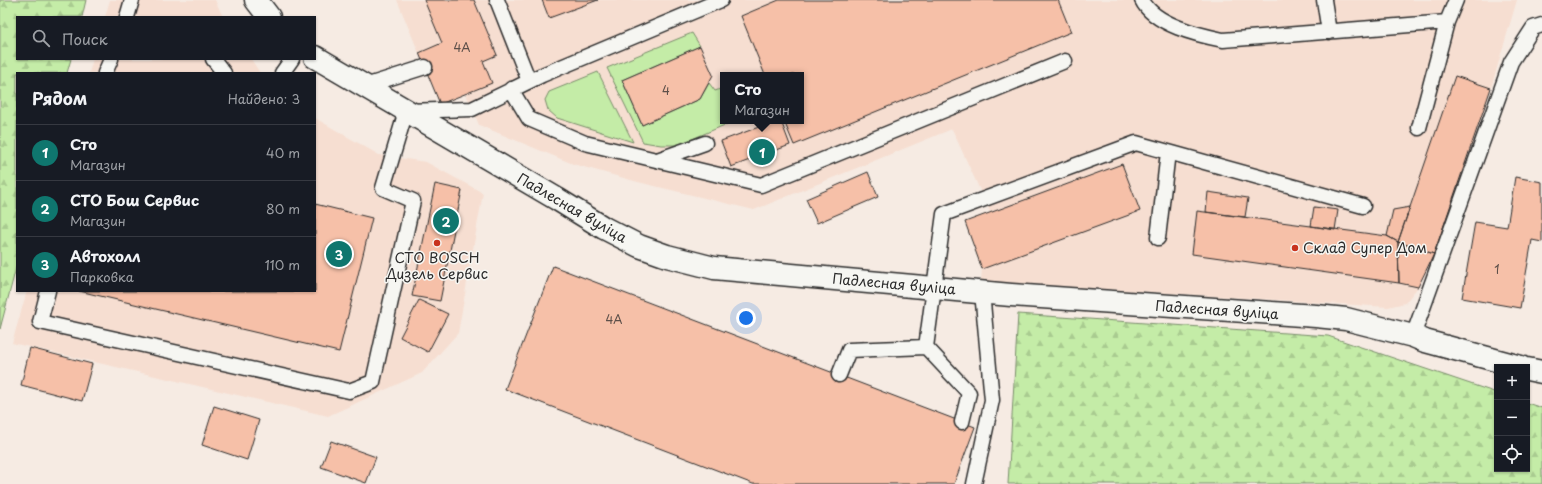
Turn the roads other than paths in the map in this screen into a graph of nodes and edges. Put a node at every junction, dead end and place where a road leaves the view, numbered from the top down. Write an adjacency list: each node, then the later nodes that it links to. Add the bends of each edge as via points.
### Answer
1 (132, 0): 8 (lane)
2 (256, 0): 9 (street)
3 (497, 0): 22 (lane)
4 (721, 0): 22 (lane)
5 (1142, 0): 12 (lane, via 1162,19 1192,34 1223,40)
6 (1324, 0): 12 (lane)
7 (1456, 0): 10 (lane)
8 (127, 16)
9 (268, 16)
10 (1447, 22): 12 (lane); 26 (lane)
11 (1542, 25): 35 (lane, via 1533,28 1511,62)
12 (1329, 32)
13 (316, 58): 23 (street, Падлесная вуліца)
14 (110, 60): 19 (lane)
15 (215, 60): 20 (lane)
16 (291, 60): 21 (lane)
17 (1065, 61): 29 (lane, via 761,185)
18 (424, 67): 23 (lane)
19 (105, 72)
20 (223, 72)
21 (283, 72)
22 (529, 81): 24 (lane)
23 (365, 86): 25 (street, Падлесная вуліца)
24 (512, 89): 25 (lane, via 472,109); 29 (lane, via 529,119 585,143)
25 (406, 111): 32 (street, Падлесная вуліца, via 604,228 639,246 667,256 714,268); 33 (lane, via 383,188 413,201 373,382 349,391 40,322)
26 (1419, 128)
27 (705, 142): 29 (lane)
28 (1168, 152): 30 (lane); 31 (lane); 32 (lane, via 1136,143 944,214)
29 (656, 160)
30 (1363, 206)
31 (1158, 238)
32 (934, 288): 34 (street, Падлесная вуліца); 36 (lane)
33 (48, 292)
34 (982, 292): 35 (street, Падлесная вуліца, via 1316,316 1346,320); 42 (lane, via 992,400)
35 (1413, 336): 37 (street, Падлесная вуліца)
36 (926, 347): 40 (lane, via 849,350); 41 (lane, via 969,393)
37 (1510, 364)
38 (1530, 370): 39 (street)
39 (1542, 372)
40 (839, 375)
41 (962, 422)
42 (974, 484)

